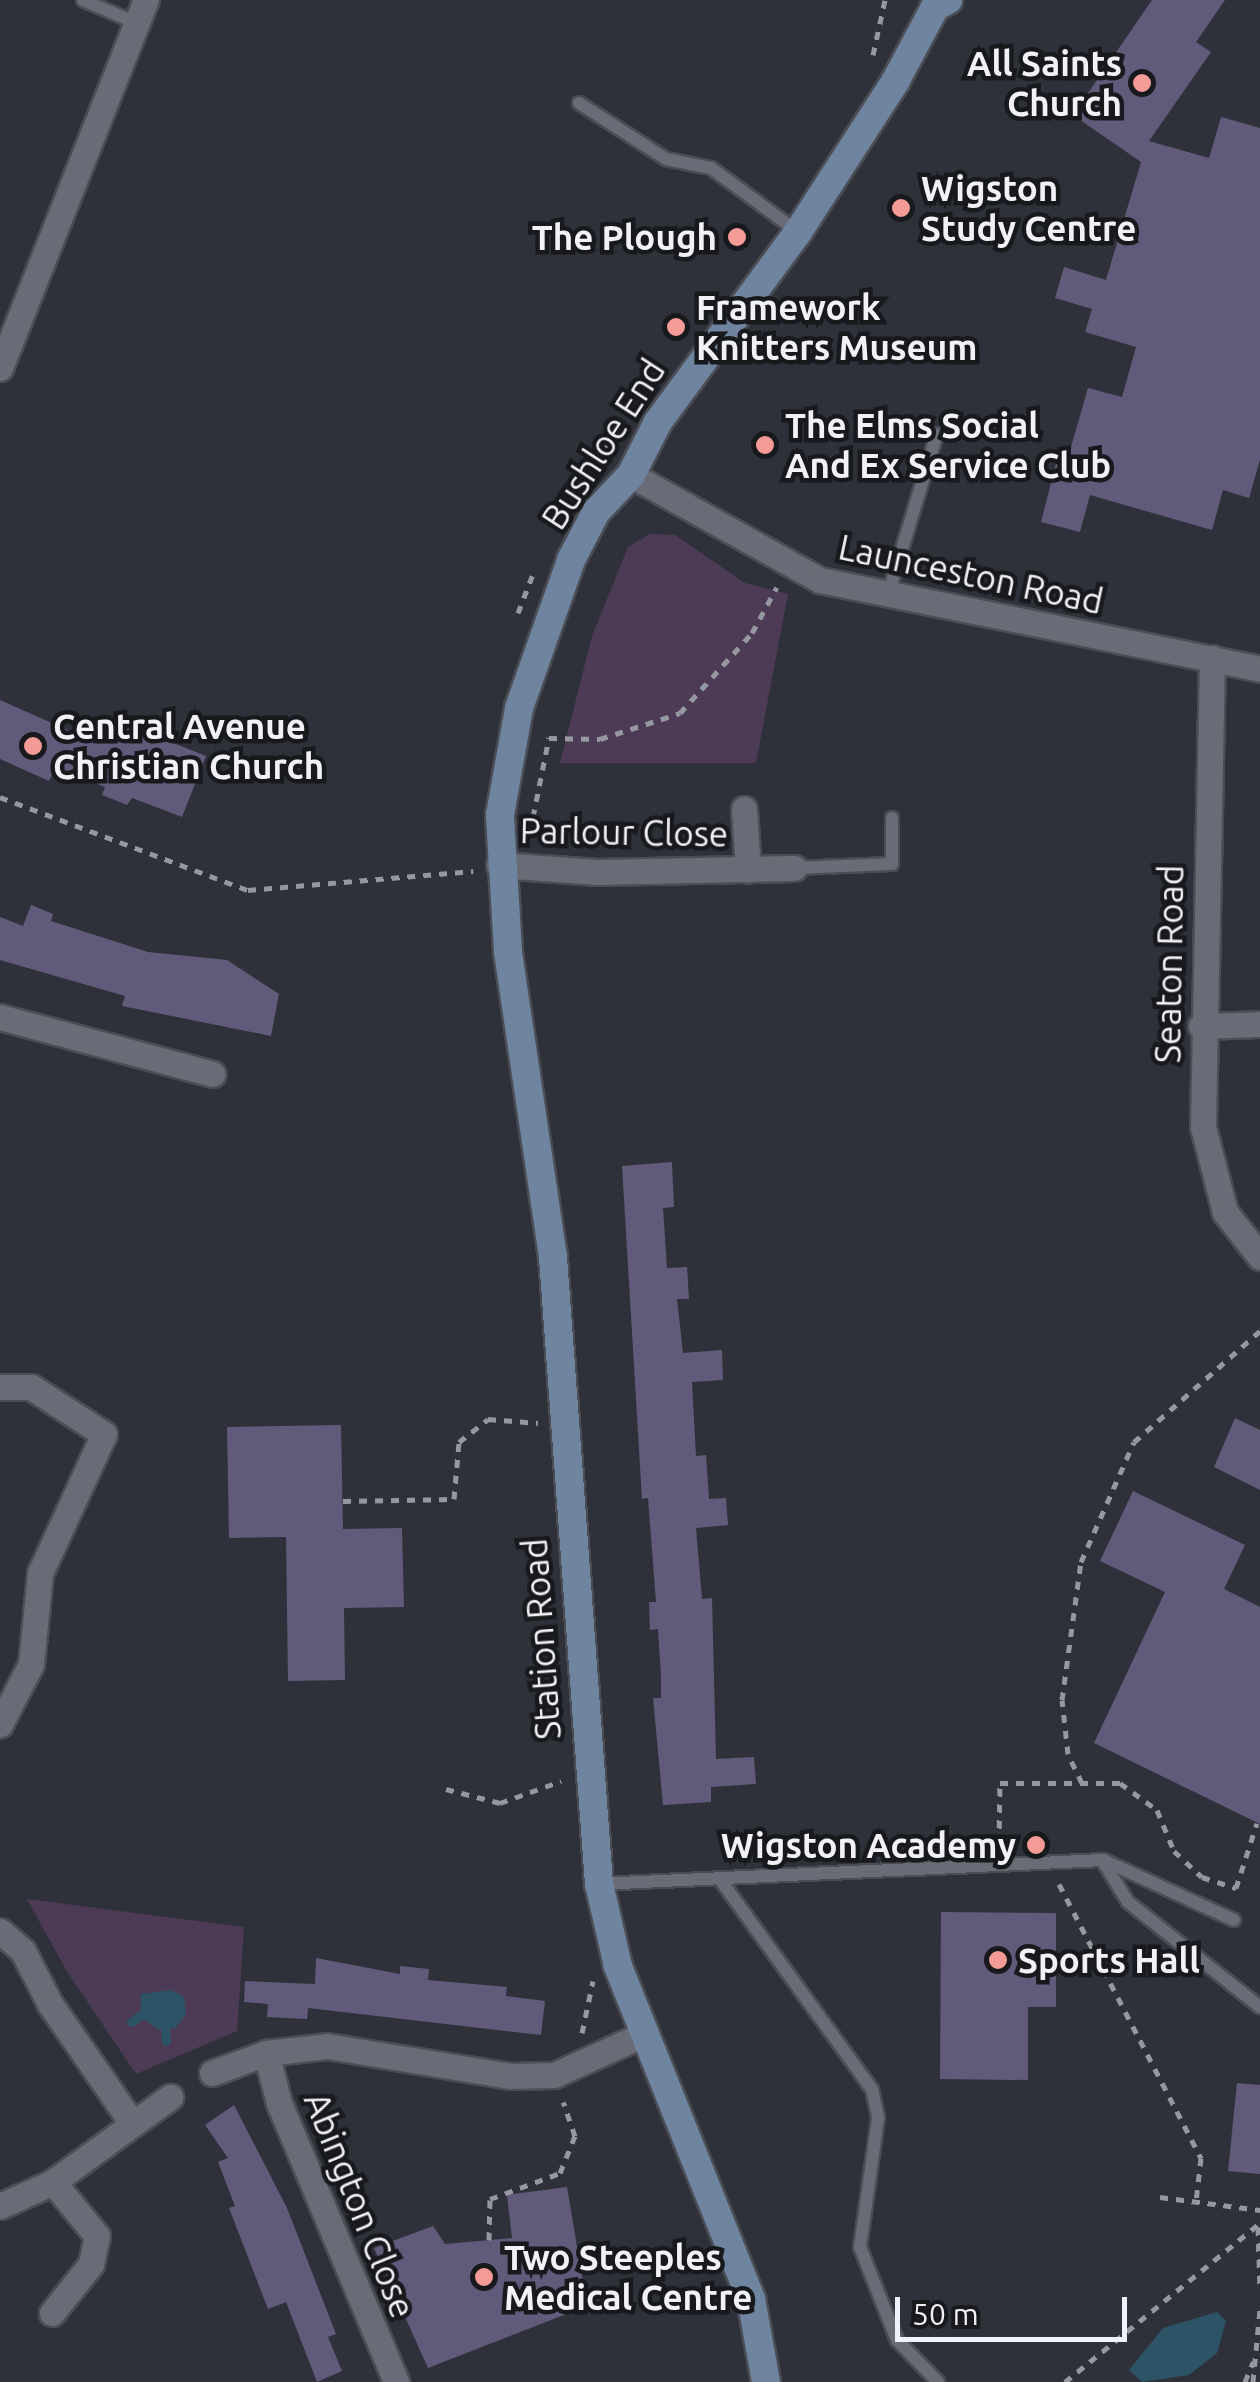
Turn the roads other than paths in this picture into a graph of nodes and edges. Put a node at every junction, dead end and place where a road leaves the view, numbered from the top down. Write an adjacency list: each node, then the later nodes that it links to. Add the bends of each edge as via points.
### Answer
1 (84, 0): 3 (lane)
2 (942, 3): 5 (main road, Bushloe End)
3 (140, 11): 6 (street)
4 (579, 103): 5 (lane, via 666,159 711,168)
5 (798, 232): 8 (main road, Bushloe End, via 658,422)
6 (0, 368)
7 (937, 434): 9 (lane)
8 (630, 476): 9 (street, Launceston Road, via 788,566); 16 (main road, Bushloe End, via 596,512 571,560 520,708)
9 (887, 597): 10 (street, Launceston Road)
10 (1212, 658): 11 (street, Launceston Road); 19 (street, Seaton Road)
11 (1260, 669)
12 (744, 809): 15 (street, Parlour Close)
13 (892, 818): 14 (lane, via 892,864)
14 (794, 868): 15 (street, Parlour Close)
15 (748, 870): 16 (street, Parlour Close)
16 (487, 872): 26 (main road, Station Road, via 553,1257 581,1776)
17 (0, 1017): 20 (street)
18 (1260, 1024): 19 (street)
19 (1201, 1026): 21 (street, Seaton Road, via 1203,1128 1225,1212)
20 (214, 1074)
21 (1260, 1257)
22 (0, 1387): 23 (street, via 30,1387 104,1434 40,1573 31,1664)
23 (0, 1724)
24 (1103, 1860): 25 (lane); 27 (lane); 29 (lane, via 1128,1902)
25 (718, 1878): 26 (lane); 40 (lane, via 872,2089 878,2118 860,2247 897,2340)
26 (599, 1884): 30 (main road, Station Road, via 618,1966)
27 (1234, 1920)
28 (0, 1931): 34 (street, via 23,1951 50,2004)
29 (1260, 2007)
30 (646, 2033): 31 (street, Abington Close, via 554,2075 510,2076 327,2046); 39 (main road, Station Road, via 751,2300)
31 (266, 2053): 32 (street, Abington Close); 38 (street, Abington Close, via 279,2103)
32 (212, 2073)
33 (170, 2097): 34 (street)
34 (130, 2120): 35 (street)
35 (53, 2182): 36 (street); 37 (street, via 97,2236 90,2264)
36 (0, 2206)
37 (52, 2313)
38 (396, 2382)
39 (766, 2382)
40 (938, 2382)

